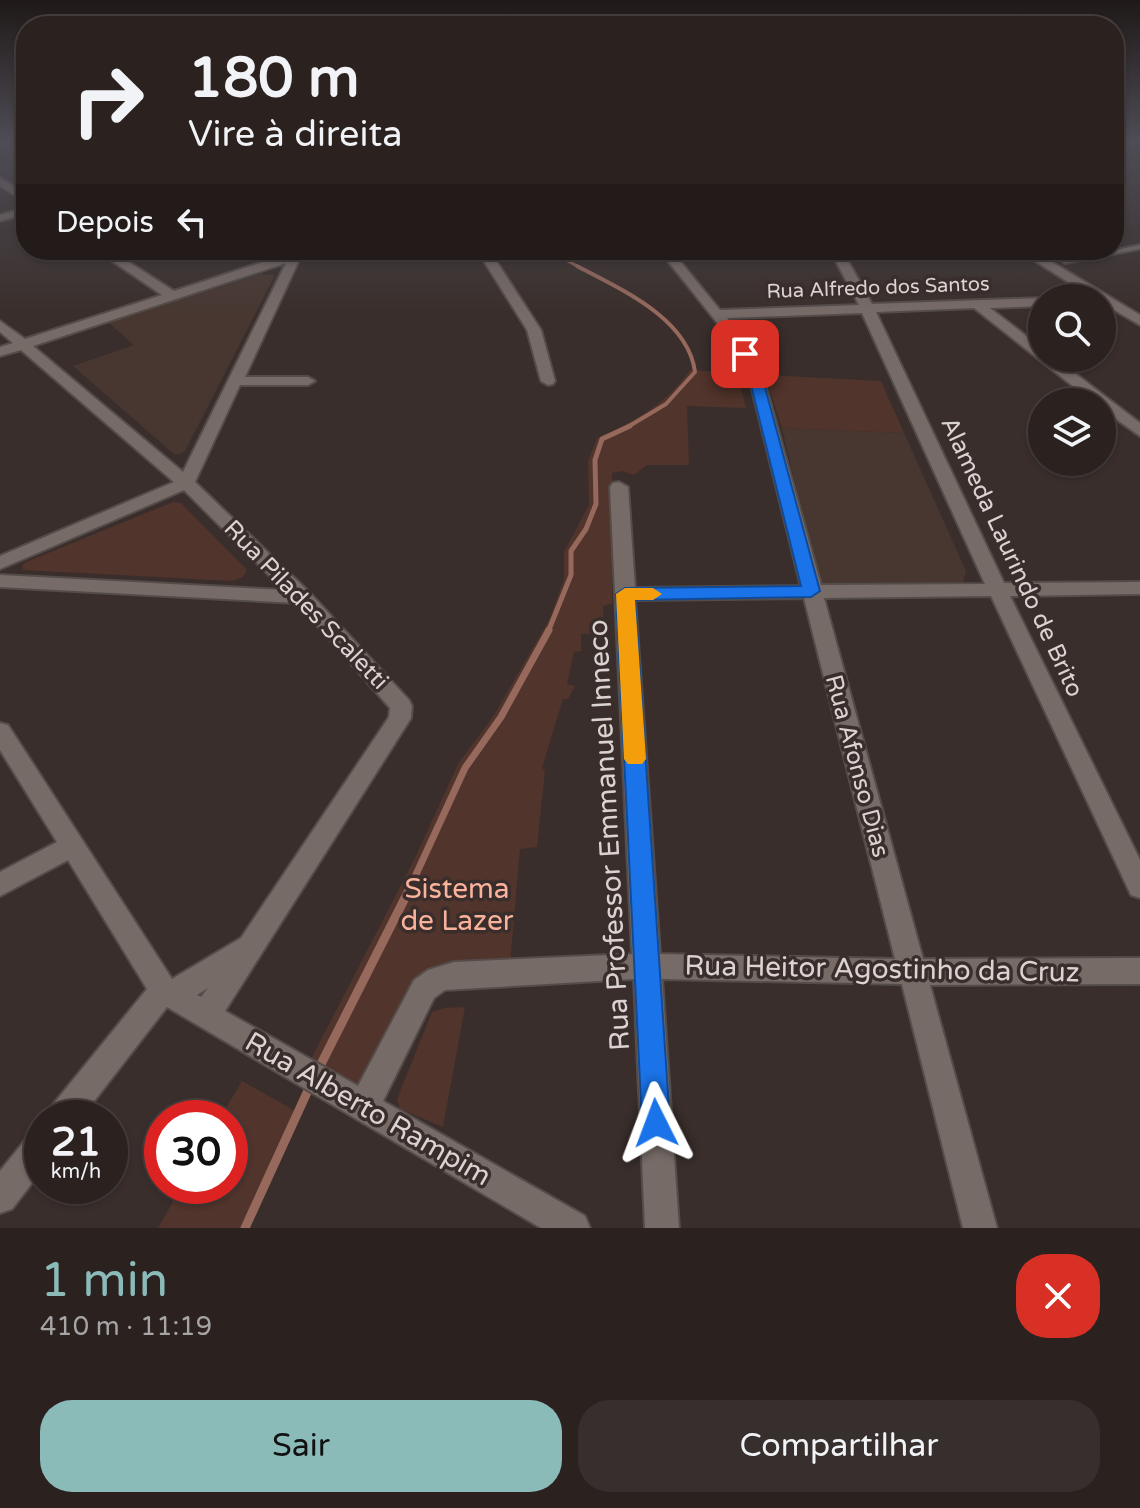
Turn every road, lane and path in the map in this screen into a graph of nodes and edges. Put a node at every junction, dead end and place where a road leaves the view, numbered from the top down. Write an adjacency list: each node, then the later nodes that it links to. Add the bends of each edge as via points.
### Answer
1 (118, 260): 14 (street)
2 (272, 260): 14 (street)
3 (279, 260): 11 (street)
4 (295, 260): 12 (street)
5 (490, 260): 29 (street, via 534,330)
6 (673, 260): 20 (street, Rua Afonso Dias)
7 (841, 260): 19 (street, Alameda Laurindo de Brito)
8 (1040, 260): 13 (street)
9 (1070, 260): 10 (lane)
10 (1065, 261): 17 (street)
11 (255, 270): 12 (street); 14 (street)
12 (289, 272): 27 (street)
13 (1078, 284)
14 (169, 293): 23 (street)
15 (1028, 302): 16 (street, Rua Alfredo dos Santos)
16 (977, 304): 19 (street, Rua Alfredo dos Santos); 24 (street)
17 (1140, 305)
18 (1116, 307): 21 (street)
19 (867, 308): 20 (street, Rua Alfredo dos Santos); 39 (street, Alameda Laurindo de Brito)
20 (716, 314): 38 (street, Rua Afonso Dias, via 754,369)
21 (1140, 321)
22 (0, 325): 23 (street, Rua Pilades Scaletti)
23 (13, 343): 25 (street); 32 (street, Rua Pilades Scaletti)
24 (1028, 344)
25 (0, 352)
26 (1064, 372): 30 (street)
27 (234, 381): 28 (street); 31 (street)
28 (308, 381)
29 (548, 381)
30 (1140, 431)
31 (202, 449): 32 (street, via 183,461); 33 (street)
32 (161, 462): 33 (street, Rua Pilades Scaletti)
33 (186, 483): 35 (street); 36 (street, Rua Pilades Scaletti)
34 (619, 487): 42 (street, Rua Professor Emmanuel Inneco)
35 (4, 561)
36 (279, 574): 41 (street, via 276,584); 43 (street, Rua Pilades Scaletti)
37 (0, 581): 41 (street)
38 (811, 591): 39 (street); 42 (street); 51 (street, Rua Afonso Dias)
39 (998, 591): 40 (street); 47 (street, Alameda Laurindo de Brito)
40 (1135, 592)
41 (253, 594): 43 (street)
42 (625, 594): 49 (street, Rua Professor Emmanuel Inneco)
43 (303, 597): 48 (street, Rua Pilades Scaletti, via 401,706 400,718)
44 (0, 731): 45 (street)
45 (72, 846): 46 (street); 52 (street)
46 (0, 885)
47 (1140, 887)
48 (255, 941): 52 (street, Rua Pilades Scaletti); 53 (street, Rua Pilades Scaletti)
49 (647, 966): 51 (street, Rua Heitor Agostinho da Cruz); 55 (street, Rua Heitor Agostinho da Cruz, via 438,979 424,989); 59 (street, Rua Professor Emmanuel Inneco)
50 (1140, 971): 51 (street, Rua Heitor Agostinho da Cruz)
51 (912, 972): 60 (street, Rua Afonso Dias)
52 (168, 992): 53 (street, Rua Alberto Rampim); 54 (street, Rua Pilades Scaletti)
53 (206, 1015): 55 (street, Rua Alberto Rampim)
54 (77, 1100)
55 (355, 1100): 58 (street, Rua Alberto Rampim)
56 (24, 1167): 57 (street)
57 (0, 1197)
58 (573, 1228)
59 (662, 1228)
60 (980, 1228)

